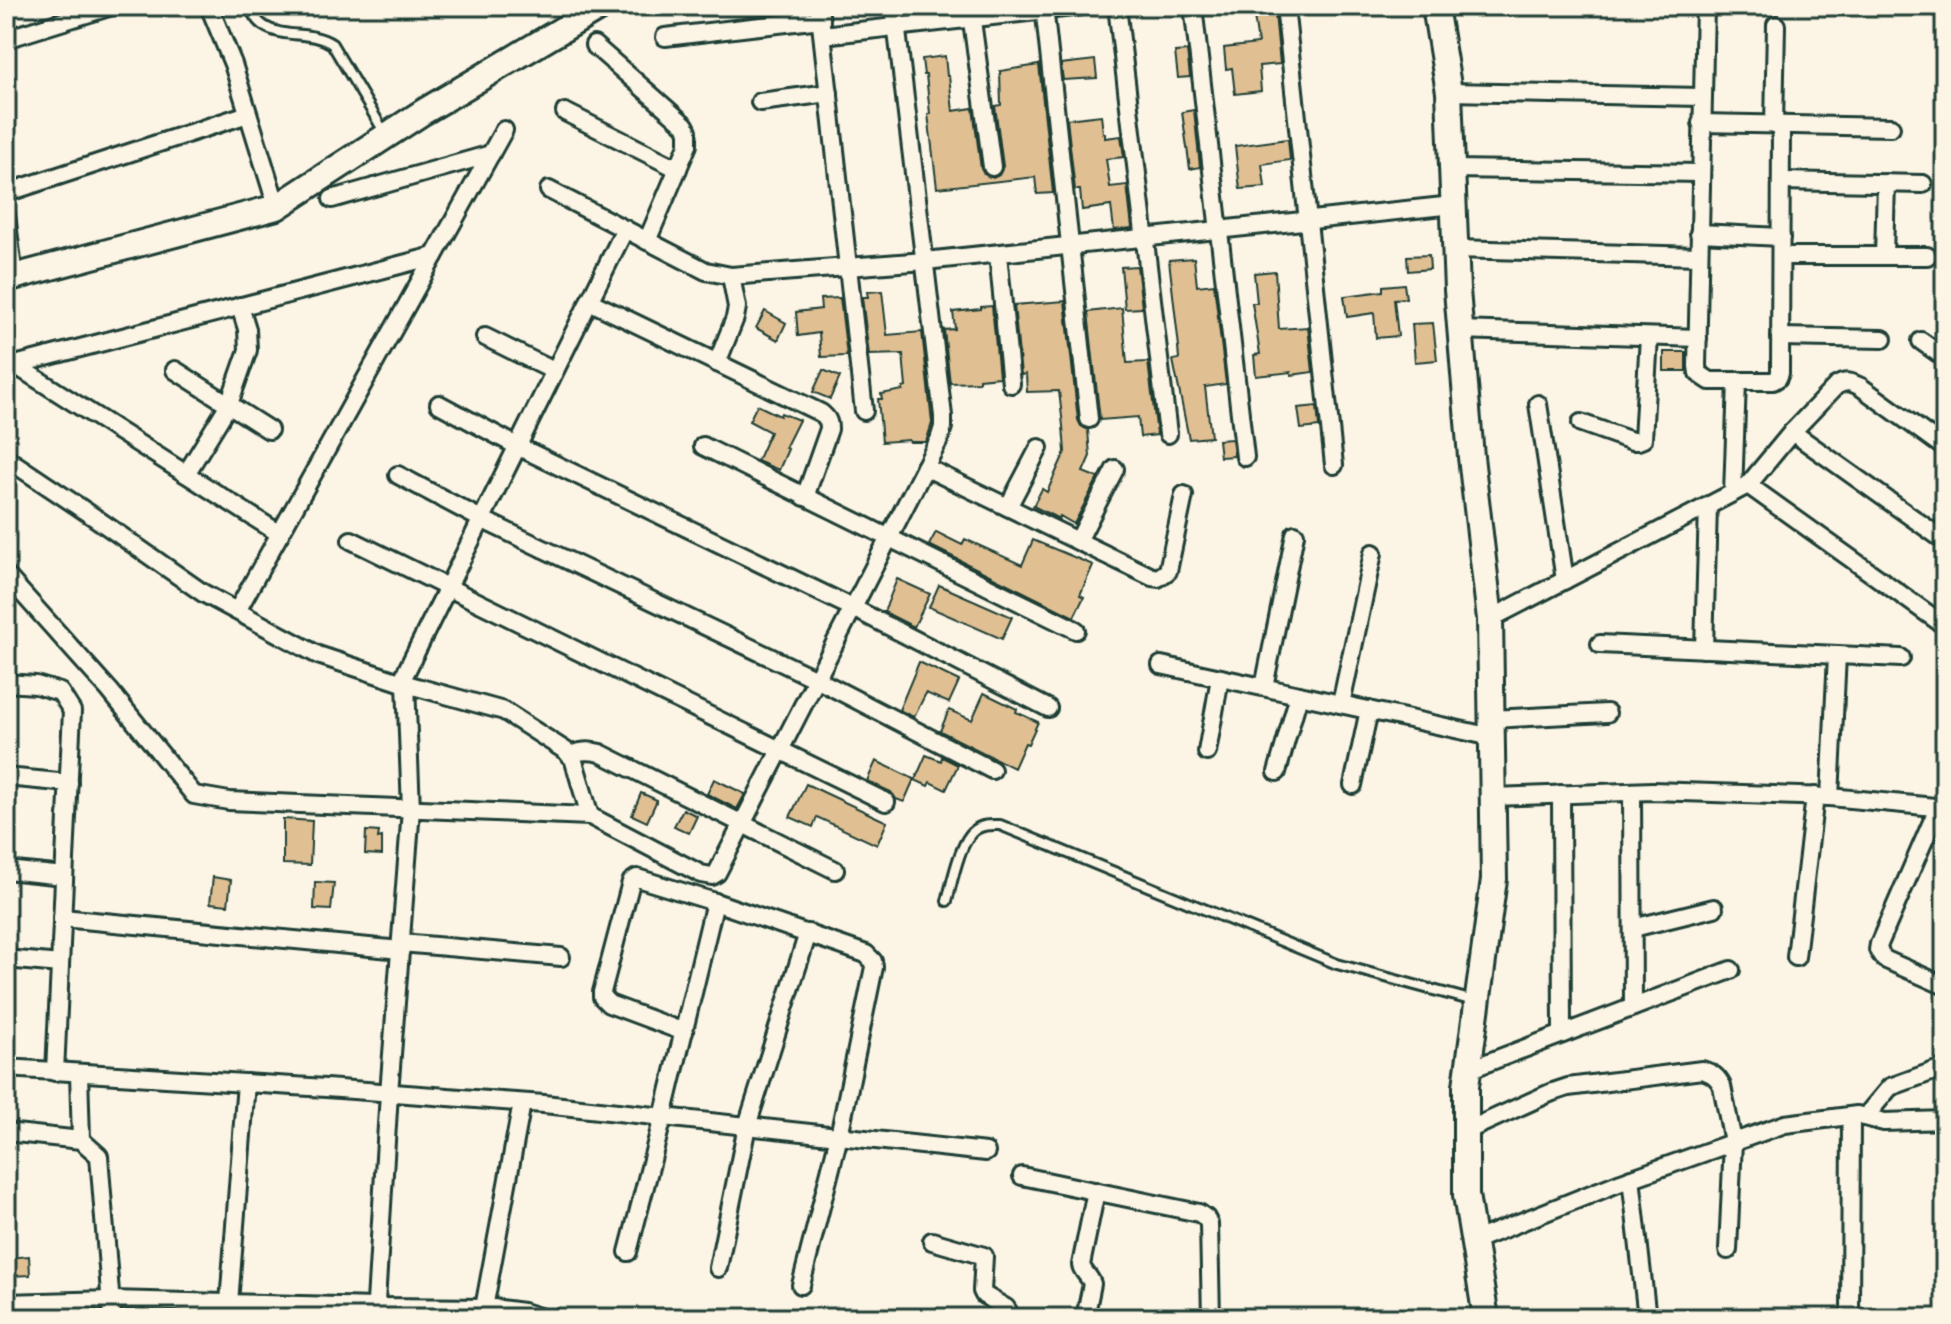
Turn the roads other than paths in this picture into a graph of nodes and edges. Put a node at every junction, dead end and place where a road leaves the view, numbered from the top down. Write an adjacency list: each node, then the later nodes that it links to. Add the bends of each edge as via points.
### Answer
1 (112, 6): 18 (street)
2 (209, 6): 25 (street)
3 (249, 6): 30 (lane, via 264,26 332,44)
4 (602, 6): 30 (street)
5 (894, 6): 16 (street)
6 (1082, 6): 12 (street)
7 (1117, 6): 50 (street)
8 (1193, 6): 47 (street)
9 (1285, 6): 45 (street)
10 (1435, 6): 20 (street)
11 (1705, 6): 22 (street)
12 (1045, 8): 13 (street); 52 (street)
13 (971, 12): 16 (street); 32 (street)
14 (821, 20): 16 (street); 17 (street); 21 (street)
15 (1776, 25): 27 (street)
16 (897, 26): 60 (street)
17 (665, 37)
18 (6, 39)
19 (594, 45): 33 (street, via 685,125 689,138)
20 (1449, 92): 22 (street); 34 (street)
21 (829, 93): 23 (street); 61 (street)
22 (1702, 97): 26 (street)
23 (760, 102)
24 (565, 112): 33 (street)
25 (248, 114): 40 (street); 43 (street)
26 (1701, 123): 27 (street); 35 (street)
27 (1778, 125): 28 (street); 36 (street)
28 (1891, 127)
29 (504, 130): 31 (street)
30 (387, 135): 43 (street)
31 (491, 154): 41 (street); 55 (street)
32 (992, 167)
33 (678, 169): 51 (street)
34 (1452, 169): 35 (street); 42 (street)
35 (1700, 173): 48 (street)
36 (1781, 181): 37 (street); 49 (street)
37 (1886, 183): 38 (street); 58 (street)
38 (1923, 184)
39 (549, 190): 46 (street)
40 (6, 193)
41 (332, 199)
42 (1453, 205): 45 (street); 53 (street)
43 (277, 207): 63 (street)
44 (6, 215): 63 (street)
45 (1308, 221): 47 (street); 95 (street)
46 (625, 229): 51 (street); 64 (street)
47 (1220, 230): 50 (street); 93 (street)
48 (1699, 233): 49 (street); 56 (street)
49 (1781, 237): 57 (street)
50 (1145, 238): 52 (street); 88 (street)
51 (647, 241): 62 (street, via 706,271)
52 (1070, 246): 54 (street); 84 (street)
53 (1455, 249): 56 (street); 66 (street)
54 (998, 254): 60 (street); 79 (street)
55 (434, 256): 65 (street); 106 (street)
56 (1699, 256): 70 (street)
57 (1781, 256): 58 (street); 69 (street)
58 (1884, 256): 59 (street)
59 (1927, 256)
60 (925, 261): 61 (street); 96 (street, via 943,427)
61 (847, 267): 62 (street); 83 (street)
62 (731, 276): 75 (street, via 737,307)
63 (10, 278)
64 (589, 301): 75 (street); 77 (street)
65 (240, 306): 74 (street); 80 (street, via 248,350)
66 (1460, 330): 68 (street); 118 (street)
67 (485, 337): 77 (street)
68 (1649, 337): 70 (street); 85 (street, via 1643,439 1632,441)
69 (1780, 337): 71 (street); 78 (street, via 1778,378)
70 (1698, 338): 78 (street, via 1698,373 1710,381)
71 (1883, 339)
72 (1921, 341): 73 (street)
73 (1945, 358)
74 (10, 362): 98 (street)
75 (717, 363): 102 (street, via 826,417 829,429)
76 (175, 370): 80 (street)
77 (554, 371): 89 (street)
78 (1737, 381): 100 (street)
79 (1011, 384)
80 (229, 404): 86 (street); 98 (street)
81 (439, 404): 89 (street)
82 (1538, 404): 114 (street)
83 (864, 411)
84 (1089, 419)
85 (1581, 423)
86 (269, 430)
87 (1792, 432): 92 (street, via 1836,386 1851,382); 100 (street); 111 (street)
88 (1168, 434)
89 (517, 446): 105 (street); 116 (street)
90 (703, 446): 102 (street)
91 (1039, 448): 104 (street)
92 (1945, 448)
93 (1245, 457)
94 (6, 458): 117 (street)
95 (1334, 465)
96 (925, 467): 104 (street); 108 (street)
97 (1115, 469): 110 (street)
98 (186, 474): 106 (street)
99 (398, 475): 105 (street)
100 (1741, 489): 103 (street); 119 (street)
101 (1184, 495): 110 (street, via 1164,576 1152,577)
102 (805, 497): 108 (street)
103 (1708, 506): 114 (street); 122 (street)
104 (1008, 507): 110 (street)
105 (481, 519): 115 (street); 127 (street)
106 (280, 534): 117 (street)
107 (1295, 534): 130 (street)
108 (889, 538): 116 (street); 120 (street)
109 (351, 540): 115 (street)
110 (1078, 541)
111 (1945, 541)
112 (1373, 553): 132 (street)
113 (6, 575): 150 (street, via 194,795)
114 (1565, 580): 118 (street)
115 (447, 588): 129 (street); 137 (street)
116 (853, 608): 127 (street); 133 (street)
117 (237, 611): 129 (street, via 318,655)
118 (1490, 619): 136 (street)
119 (1945, 626)
120 (1076, 630)
121 (1600, 644): 122 (street)
122 (1704, 649): 123 (street)
123 (1837, 655): 124 (street); 147 (street)
124 (1901, 658)
125 (1161, 665): 126 (street)
126 (1220, 678): 130 (street); 138 (street)
127 (816, 679): 137 (street); 140 (street)
128 (6, 683): 143 (street, via 60,692 72,711)
129 (404, 683): 139 (street, via 504,711); 150 (street)
130 (1264, 687): 131 (street)
131 (1299, 695): 132 (street); 141 (street)
132 (1341, 704): 134 (street)
133 (1048, 708)
134 (1369, 710): 136 (street); 144 (street)
135 (1607, 713): 136 (street)
136 (1492, 728): 148 (street)
137 (780, 750): 149 (street); 153 (street)
138 (1207, 752)
139 (569, 755): 152 (street); 153 (street, via 581,750 600,753)
140 (992, 770)
141 (1277, 772)
142 (6, 777): 143 (street)
143 (69, 783): 156 (street)
144 (1353, 785)
145 (1632, 792): 146 (street); 147 (street); 161 (street)
146 (1561, 794): 148 (street); 173 (street)
147 (1822, 796): 151 (street); 165 (street)
148 (1493, 797): 170 (street, via 1494,879)
149 (886, 802)
150 (411, 809): 152 (street); 163 (street)
151 (1943, 809): 169 (street, via 1878,950 1884,959)
152 (590, 816): 153 (street, via 707,876 717,873)
153 (742, 823): 155 (street)
154 (6, 870): 156 (street)
155 (835, 870)
156 (64, 876): 160 (street)
157 (947, 901): 170 (lane, via 972,831 1000,825 1337,964)
158 (715, 902): 162 (street); 172 (street); 172 (street, via 633,879 602,992 609,1004)
159 (1714, 908): 161 (street)
160 (62, 918): 163 (street); 167 (street)
161 (1633, 928): 171 (street)
162 (808, 933): 185 (street); 188 (street, via 866,954 874,967)
163 (401, 946): 164 (street); 180 (street)
164 (561, 957)
165 (1796, 957)
166 (6, 959): 167 (street)
167 (60, 964): 177 (street)
168 (1731, 970): 171 (street)
169 (1945, 986)
170 (1476, 1002): 176 (street)
171 (1633, 1007): 173 (street)
172 (684, 1032): 182 (street)
173 (1562, 1034): 176 (street)
174 (1945, 1067): 183 (street, via 1890,1087)
175 (6, 1068): 177 (street)
176 (1468, 1070): 186 (street)
177 (55, 1072): 178 (street)
178 (79, 1073): 179 (street); 189 (street)
179 (246, 1083): 180 (street); 203 (street)
180 (389, 1093): 181 (street); 205 (street)
181 (522, 1103): 182 (street); 204 (street)
182 (663, 1117): 185 (street); 198 (street)
183 (1858, 1117): 184 (street, via 1884,1122); 190 (street, via 1785,1124); 213 (street)
184 (1945, 1120)
185 (747, 1126): 188 (street); 199 (street)
186 (1466, 1131): 190 (street, via 1568,1087 1702,1070 1718,1077 1722,1086); 196 (street, via 1466,1195)
187 (6, 1132): 189 (street)
188 (839, 1136): 191 (street); 200 (street)
189 (81, 1140): 201 (street, via 99,1156)
190 (1733, 1142): 193 (street); 197 (street)
191 (986, 1152)
192 (1022, 1176): 194 (street)
193 (1631, 1178): 196 (street); 212 (street)
194 (1096, 1191): 209 (street, via 1081,1265 1092,1284); 210 (street, via 1191,1209 1206,1218)
195 (932, 1241): 208 (street, via 984,1256 982,1291 1006,1308)
196 (1473, 1241): 211 (street)
197 (1728, 1250)
198 (628, 1252)
199 (718, 1268)
200 (801, 1285)
201 (111, 1300): 202 (street); 203 (street); 206 (street)
202 (6, 1303)
203 (229, 1303): 205 (street)
204 (484, 1308): 205 (street); 207 (street)
205 (375, 1313)
206 (112, 1318)
207 (542, 1318)
208 (1007, 1318)
209 (1085, 1318)
210 (1211, 1318)
211 (1486, 1318)
212 (1647, 1318)
213 (1850, 1318)

